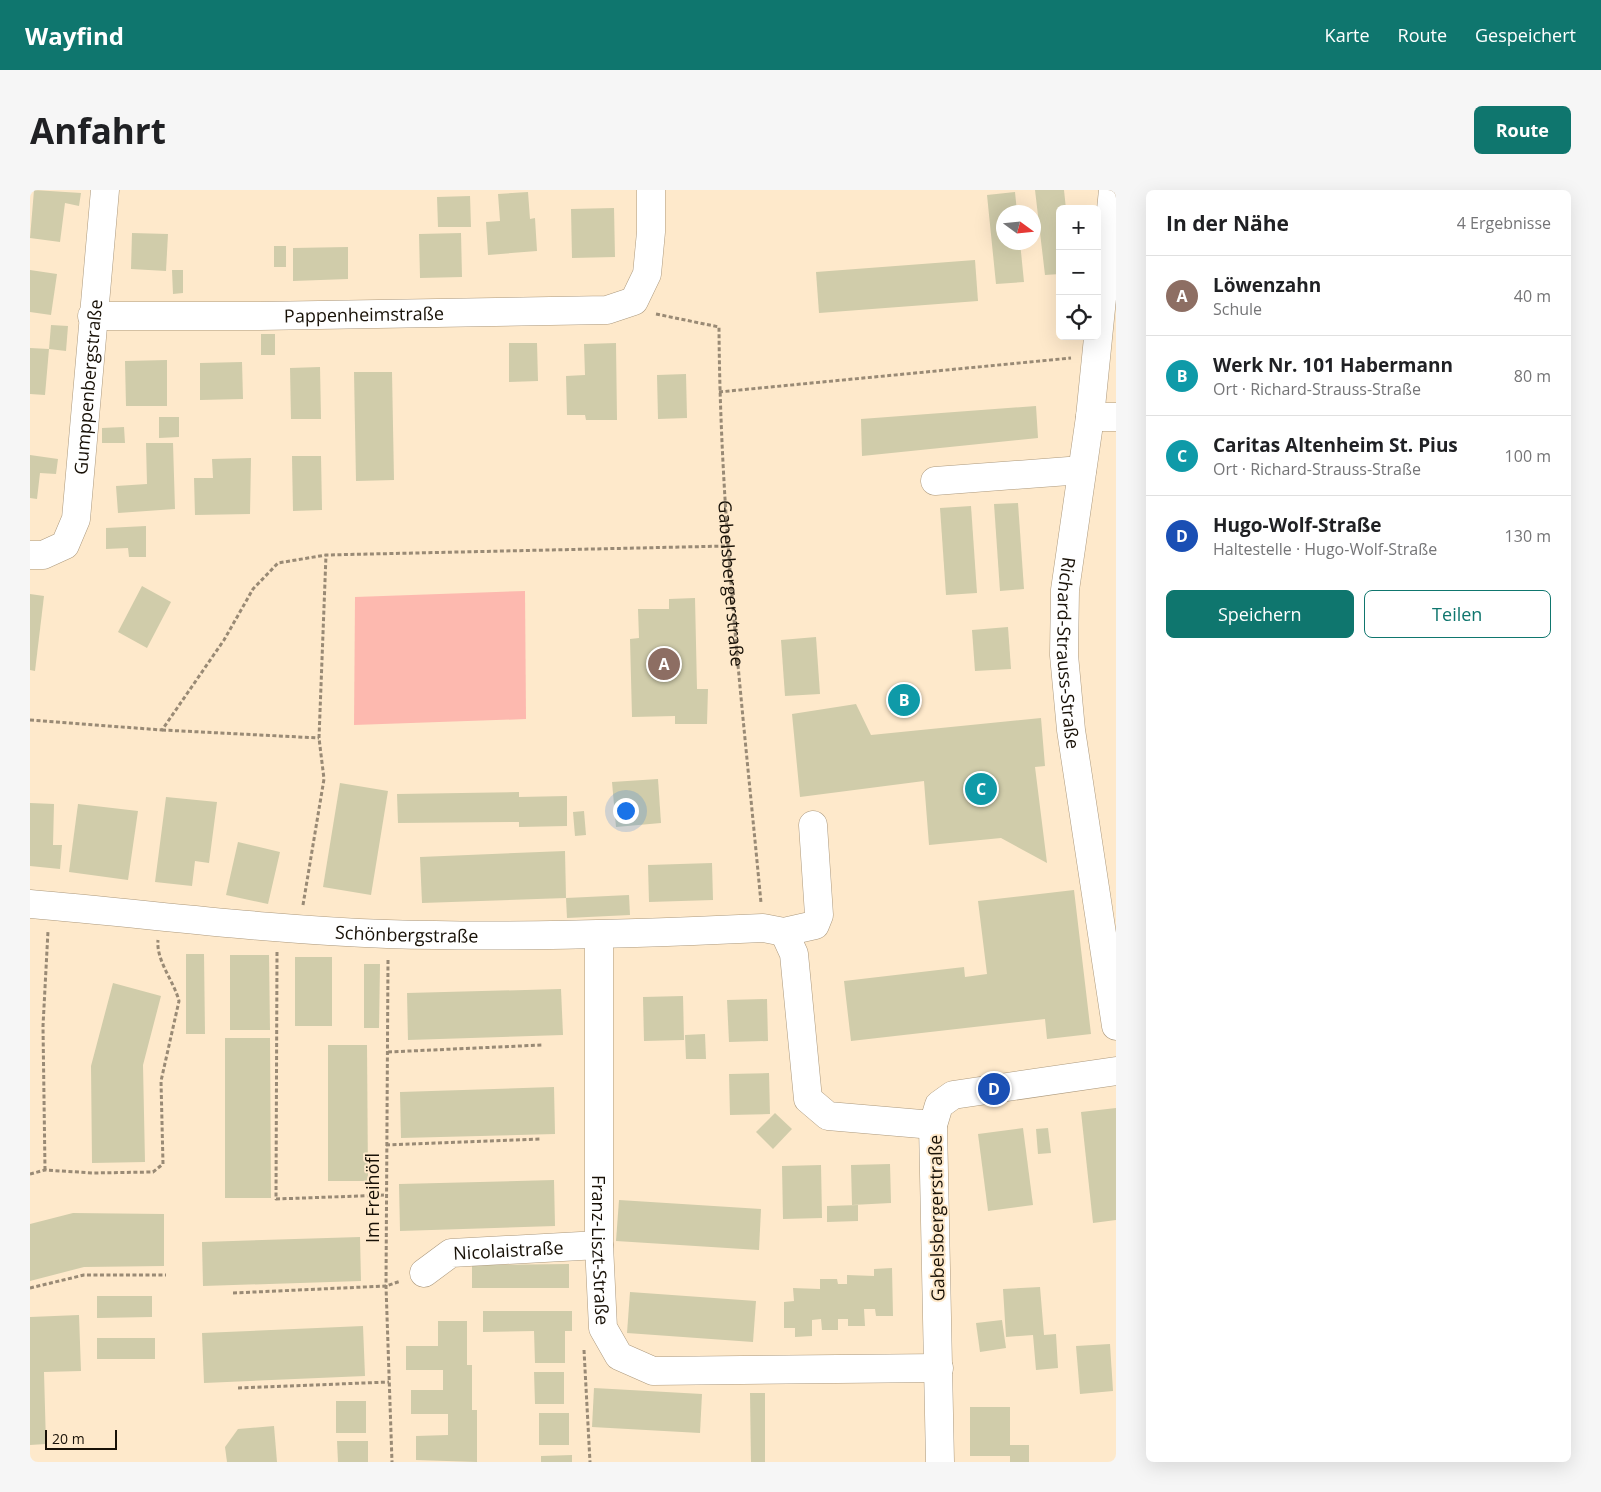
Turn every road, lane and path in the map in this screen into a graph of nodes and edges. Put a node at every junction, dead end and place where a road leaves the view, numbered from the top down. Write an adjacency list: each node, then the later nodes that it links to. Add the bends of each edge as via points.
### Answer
1 (105, 190): 5 (street, Gumppenbergstraße)
2 (652, 190): 4 (street, via 647,274)
3 (1113, 190): 6 (street, Richard-Strauss-Straße)
4 (634, 301): 5 (street, Pappenheimstraße, via 607,310); 7 (path, Gabelsbergerstraße, via 657,315 719,328)
5 (92, 316): 12 (street, Gumppenbergstraße, via 76,520 65,545 43,555)
6 (1097, 356): 7 (path); 8 (street, Richard-Strauss-Straße)
7 (719, 392): 11 (path, Gabelsbergerstraße)
8 (1103, 417): 9 (street, Richard-Strauss-Straße)
9 (1082, 470): 10 (street); 24 (street, Richard-Strauss-Straße, via 1065,590 1064,655)
10 (935, 481)
11 (727, 546): 13 (path); 21 (path, Gabelsbergerstraße)
12 (30, 555)
13 (326, 555): 15 (path, via 278,563 259,582 224,640); 16 (path)
14 (30, 720): 15 (path)
15 (162, 730): 16 (path)
16 (319, 738): 20 (path, via 324,779)
17 (813, 825): 21 (street, Schönbergstraße, via 819,915 815,925)
18 (40, 905): 19 (street, Schönbergstraße); 31 (path)
19 (160, 916): 20 (street, Schönbergstraße); 31 (path, via 157,950 179,1001 161,1081 163,1164 153,1172)
20 (288, 929): 22 (street, Schönbergstraße); 33 (path, via 276,1199)
21 (774, 930): 23 (street, Schönbergstraße); 28 (street, Gabelsbergerstraße, via 794,954 808,1099 828,1116)
22 (387, 934): 23 (street, Schönbergstraße); 26 (path, Im Freihöfl)
23 (599, 936): 34 (street, Franz-Liszt-Straße)
24 (1116, 1026)
25 (542, 1045): 26 (path)
26 (388, 1052): 30 (path, Im Freihöfl)
27 (1116, 1071): 28 (street, via 953,1094 939,1105)
28 (933, 1125): 41 (street, Gabelsbergerstraße)
29 (540, 1138): 30 (path)
30 (386, 1146): 33 (path, Im Freihöfl)
31 (45, 1170): 32 (path)
32 (30, 1174)
33 (386, 1195): 37 (path, Im Freihöfl)
34 (599, 1245): 35 (street, Nicolaistraße, via 451,1253); 40 (street, Franz-Liszt-Straße)
35 (424, 1273): 37 (path)
36 (166, 1275): 38 (path, via 84,1275)
37 (386, 1286): 39 (path); 42 (path, Im Freihöfl)
38 (30, 1288)
39 (233, 1293)
40 (603, 1328): 41 (street, Franz-Liszt-Straße, via 619,1356 653,1370); 45 (path, via 584,1341)
41 (939, 1368): 46 (street, Gabelsbergerstraße)
42 (389, 1382): 43 (path); 44 (path, Im Freihöfl)
43 (238, 1388)
44 (392, 1462)
45 (590, 1462)
46 (940, 1462)

